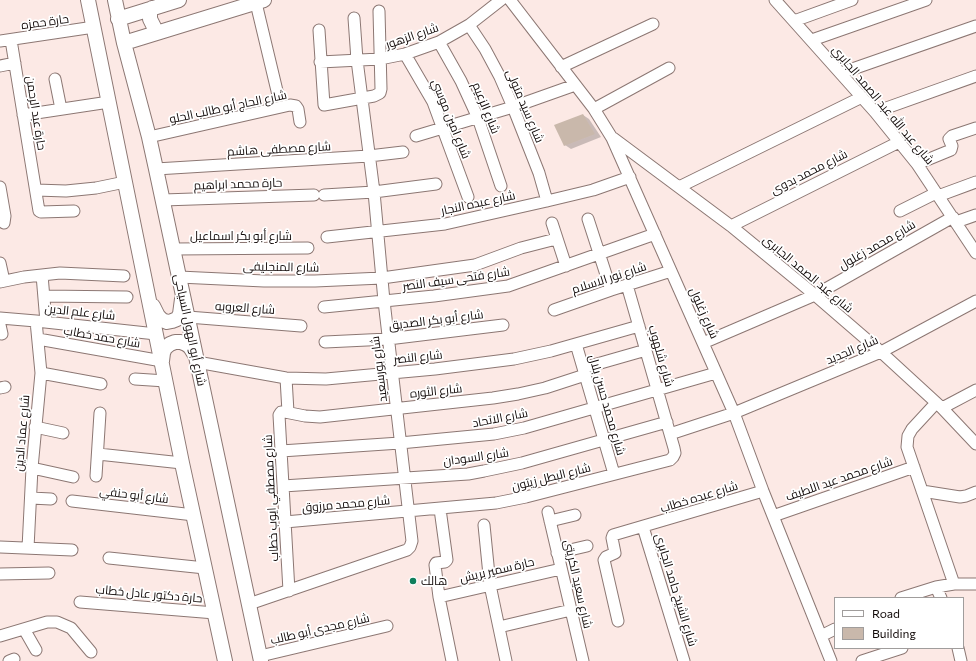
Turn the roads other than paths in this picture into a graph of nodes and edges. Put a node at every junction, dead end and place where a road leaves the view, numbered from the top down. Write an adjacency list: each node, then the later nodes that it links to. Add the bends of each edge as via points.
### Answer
1 (88, 0): 18 (main road)
2 (115, 0): 13 (main road, شارع أبو الهول السياحى)
3 (179, 0): 10 (main road)
4 (501, 0): 16 (street, شارع الزهور)
5 (510, 0): 32 (street, شارع زغلول)
6 (775, 0): 14 (street, شارع عبد الله عبد الصمد الجابري)
7 (852, 0): 14 (street)
8 (926, 0): 22 (street)
9 (260, 1): 20 (main road); 38 (street, شارع الحاج أبو طالب الحلو)
10 (152, 8): 13 (main road); 20 (main road, via 150,19)
11 (379, 11): 28 (street)
12 (354, 18): 27 (street, شارع بورسعيد)
13 (118, 19): 25 (main road, شارع أبو الهول السياحى)
14 (794, 21): 22 (street, شارع عبد الله عبد الصمد الجابري)
15 (653, 24): 32 (street)
16 (469, 25): 24 (street, شارع الزهور); 42 (street, شارع سيد متولى, via 485,49)
17 (976, 26): 34 (street)
18 (94, 28): 21 (street, حارة حمزه); 41 (main road)
19 (319, 30): 29 (street)
20 (159, 32): 25 (main road)
21 (11, 40): 23 (street, حارة حمزه); 30 (street, حارة عبد الرحمن)
22 (812, 40): 34 (street, شارع عبد الله عبد الصمد الجابري)
23 (0, 42)
24 (439, 42): 26 (street, شارع الزهور); 47 (street, شارع الزعيم)
25 (124, 43): 52 (main road, شارع أبو الهول السياحى)
26 (405, 54): 28 (street, شارع الزهور); 49 (street, شارع امين موسي, via 433,102)
27 (357, 60): 28 (street, شارع الزهور); 29 (street, شارع الزهور); 40 (street, شارع بورسعيد)
28 (380, 60): 40 (street, via 380,93)
29 (320, 62): 40 (street, via 324,105)
30 (15, 64): 31 (street); 46 (street, حارة عبد الرحمن)
31 (0, 66)
32 (561, 67): 37 (street, شارع زغلول)
33 (670, 68): 44 (street)
34 (841, 74): 39 (street, شارع عبد الله عبد الصمد الجابري)
35 (976, 76): 45 (street)
36 (55, 79): 43 (street)
37 (575, 85): 42 (street); 44 (street, شارع زغلول)
38 (278, 95)
39 (862, 97): 45 (street, شارع عبد الله عبد الصمد الجابري); 65 (street)
40 (362, 98): 56 (street, شارع بورسعيد)
41 (109, 102): 43 (street); 60 (main road)
42 (513, 107): 47 (street); 71 (street, شارع سيد متولى)
43 (61, 109): 46 (street)
44 (594, 109): 53 (street, شارع زغلول)
45 (875, 112): 54 (street, شارع عبد الله عبد الصمد الجابري)
46 (23, 115): 66 (street, حارة عبد الرحمن)
47 (478, 118): 49 (street); 63 (street, شارع الزعيم)
48 (300, 122): 52 (street, شارع الحاج أبو طالب الحلو, via 298,109 290,105)
49 (442, 128): 51 (street); 69 (street, شارع امين موسي)
50 (976, 128): 57 (street, via 950,137 950,150)
51 (416, 136)
52 (149, 137): 58 (main road, شارع أبو الهول السياحى)
53 (612, 138): 59 (street, شارع زغلول); 65 (street, شارع عبد الصمد الجابرى)
54 (899, 142): 57 (street, شارع عبد الله عبد الصمد الجابري); 79 (street, شارع محمد بدوى)
55 (403, 152): 56 (street, شارع مصطفى هاشم)
56 (370, 156): 58 (street, شارع مصطفى هاشم); 67 (street, شارع بورسعيد)
57 (917, 164): 68 (street, شارع عبد الله عبد الصمد الجابري)
58 (156, 169): 70 (main road, شارع أبو الهول السياحى)
59 (630, 177): 71 (street, شارع عبده النجار, via 593,190); 81 (street, شارع زغلول)
60 (125, 182): 66 (street, via 74,190); 102 (main road)
61 (976, 182): 68 (street)
62 (436, 184): 67 (street, حارة محمد ابراهيم)
63 (501, 186)
64 (0, 187): 77 (street)
65 (679, 188): 79 (street, شارع عبد الصمد الجابرى)
66 (36, 190): 72 (street, حارة عبد الرحمن, via 40,212)
67 (374, 192): 70 (street, حارة محمد ابراهيم); 80 (street, شارع بورسعيد)
68 (937, 195): 73 (street); 76 (street, شارع عبد الله عبد الصمد الجابري)
69 (468, 197)
70 (163, 200): 86 (main road, شارع أبو الهول السياحى)
71 (547, 201): 80 (street, شارع عبده النجار, via 445,224)
72 (74, 211)
73 (900, 211)
74 (976, 215): 76 (street, شارع محمد زغلول)
75 (588, 219): 87 (street)
76 (955, 220): 84 (street, شارع عبد الله عبد الصمد الجابري); 99 (street, شارع محمد زغلول)
77 (4, 223)
78 (552, 223): 83 (street)
79 (731, 226): 99 (street, شارع عبد الصمد الجابرى)
80 (377, 232): 82 (street, شارع عبده النجار); 94 (street, شارع بورسعيد)
81 (655, 234): 87 (street, شارع فتحى سيف النصر); 90 (street, شارع زغلول)
82 (327, 237)
83 (556, 239): 89 (street); 94 (street, شارع المنجليفى, via 521,248 475,265)
84 (974, 247)
85 (308, 248): 86 (street, شارع أبو بكر اسماعيل)
86 (174, 249): 93 (main road, شارع أبو الهول السياحى)
87 (600, 254): 89 (street, شارع فتحى سيف النصر); 97 (street)
88 (0, 263): 95 (street)
89 (566, 266): 103 (street, شارع فتحى سيف النصر, via 496,289)
90 (671, 271): 96 (street, شارع نور الاسلام); 117 (street, شارع زغلول)
91 (42, 275): 92 (street, via 74,273); 95 (street); 100 (street, شارع عماد الدين)
92 (124, 276)
93 (179, 277): 94 (street, شارع المنجليفى, via 264,281); 98 (main road, شارع أبو الهول السياحى)
94 (382, 278): 103 (street, شارع بورسعيد)
95 (2, 281)
96 (627, 285): 97 (street, شارع نور الاسلام); 112 (street, شارع شلهوب)
97 (611, 290): 106 (street, شارع نور الاسلام)
98 (183, 295): 102 (main road, via 180,314 177,319 167,322 158,316); 107 (main road, شارع أبو الهول السياحى)
99 (815, 295): 117 (street, شارع محمد زغلول); 120 (street, شارع عبد الصمد الجابرى)
100 (44, 296): 101 (street); 109 (street, شارع عماد الدين)
101 (127, 297)
102 (150, 301): 113 (main road)
103 (384, 301): 105 (street, شارع فتحى سيف النصر); 115 (street, شارع بورسعيد)
104 (976, 301): 120 (street, شارع الجديد)
105 (324, 307)
106 (554, 310)
107 (188, 317): 111 (street, شارع العروبه); 121 (main road, شارع أبو الهول السياحى)
108 (0, 318): 109 (street, شارع علم الدين)
109 (41, 321): 113 (street, شارع علم الدين); 114 (street, شارع عماد الدين)
110 (503, 325): 115 (street, شارع أبو بكر الصديق)
111 (301, 326)
112 (639, 326): 118 (street, شارع النصر); 119 (street, شارع شلهوب)
113 (156, 334): 122 (main road)
114 (38, 339): 122 (street, شارع حمد خطاب); 124 (street, شارع عماد الدين)
115 (388, 339): 116 (street, شارع أبو بكر الصديق); 125 (street, شارع بورسعيد)
116 (325, 342)
117 (702, 342): 126 (street, شارع زغلول)
118 (576, 344): 123 (street, شارع محمد حسن بلال); 125 (street, شارع النصر, via 514,359)
119 (646, 350): 123 (street, شارع الثوره); 131 (street, شارع شلهوب)
120 (881, 352): 133 (street, شارع عبد الصمد الجابرى); 137 (street, شارع الجديد)
121 (196, 359): 122 (main road, via 190,347 175,342 165,348); 127 (street, شارع النصر); 189 (main road, شارع أبو الهول السياحى)
122 (162, 361): 129 (main road)
123 (584, 372): 134 (street, شارع محمد حسن بلال); 135 (street, شارع الثوره, via 545,388 518,394)
124 (40, 373): 130 (street); 140 (street, شارع عماد الدين)
125 (392, 373): 127 (street, شارع النصر, via 326,379); 135 (street, شارع بورسعيد)
126 (716, 373): 131 (street, شارع الاتحاد); 137 (street, شارع زغلول)
127 (286, 378): 136 (street)
128 (135, 379): 129 (street)
129 (166, 381): 148 (main road)
130 (101, 384)
131 (657, 389): 134 (street, شارع الاتحاد); 139 (street, شارع شلهوب)
132 (976, 390): 133 (street)
133 (939, 405): 145 (street, شارع عبد الصمد الجابرى); 149 (street, via 912,428 908,436 907,447)
134 (594, 407): 143 (street, شارع محمد حسن بلال); 144 (street, شارع الاتحاد, via 524,428 494,434)
135 (396, 408): 136 (street, شارع الثوره, via 320,417); 144 (street, شارع بورسعيد)
136 (288, 412): 146 (street, شارع مصطفي ايوب خطاب, via 279,414)
137 (734, 413): 142 (street, شارع الجديد); 156 (street, شارع زغلول)
138 (100, 414): 147 (street)
139 (667, 422): 142 (street, شارع شلهوب); 143 (street, شارع السودان)
140 (36, 428): 141 (street); 150 (street, شارع عماد الدين)
141 (63, 433)
142 (670, 434): 151 (street, شارع البطل زيتون, via 675,453 670,460)
143 (604, 440): 151 (street, شارع محمد حسن بلال); 154 (street, شارع السودان, via 522,463 468,474)
144 (400, 443): 146 (street, شارع الاتحاد); 154 (street, شارع بورسعيد)
145 (976, 444)
146 (282, 451): 155 (street, شارع مصطفي ايوب خطاب)
147 (98, 454): 148 (street); 152 (street)
148 (182, 463): 165 (main road)
149 (914, 467): 157 (street); 166 (street, شارع محمد عبد اللطيف)
150 (32, 468): 153 (street); 159 (street, شارع عماد الدين)
151 (614, 474): 162 (street, شارع البطل زيتون, via 510,501)
152 (96, 476)
153 (73, 477)
154 (404, 477): 155 (street, شارع السودان); 163 (street, شارع بورسعيد)
155 (283, 486): 167 (street, شارع مصطفي ايوب خطاب)
156 (763, 492): 166 (street, شارع زغلول); 169 (street, شارع عبده خطاب)
157 (922, 492): 158 (street, via 960,497); 180 (street)
158 (976, 492)
159 (31, 498): 160 (street); 172 (street, شارع عماد الدين)
160 (51, 499)
161 (72, 501): 165 (street, شارع أبو حنفي)
162 (440, 509): 163 (street, شارع البطل زيتون); 185 (street, via 446,560 435,565)
163 (408, 512): 167 (street, شارع محمد مرزوق); 184 (street, شارع بورسعيد, via 412,541 407,550)
164 (575, 514): 174 (street, شارع سعيد الكريتى, via 549,517)
165 (194, 515): 176 (main road)
166 (773, 516): 198 (street, شارع زغلول)
167 (285, 522): 184 (street, شارع مصطفي ايوب خطاب)
168 (484, 525): 181 (street)
169 (643, 527): 192 (street, شارع عبده خطاب, via 613,535 615,552 604,560); 208 (street, شارع الشيخ حامد الجابرى)
170 (587, 546): 174 (street)
171 (0, 547): 172 (street)
172 (28, 548): 173 (street)
173 (72, 550)
174 (557, 553): 177 (street, شارع سعيد الكريتى)
175 (109, 558): 176 (street)
176 (205, 568): 191 (main road)
177 (561, 569): 181 (street, حارة سمير بريش); 190 (street, شارع سعيد الكريتى)
178 (49, 573): 179 (street)
179 (0, 574)
180 (954, 584): 182 (street); 183 (street)
181 (490, 585): 185 (street, حارة سمير بريش); 194 (street)
182 (975, 586)
183 (936, 587): 186 (street); 187 (street)
184 (289, 591): 189 (street, شارع بورسعيد)
185 (439, 597): 205 (street)
186 (904, 597)
187 (940, 597)
188 (80, 602): 191 (street, حارة دكتور عادل خطاب)
189 (249, 604): 203 (main road, شارع أبو الهول السياحى)
190 (571, 610): 194 (street); 207 (street, شارع سعيد الكريتى)
191 (215, 613): 204 (main road)
192 (618, 621)
193 (387, 626): 203 (street, شارع مجدى أبو طالب)
194 (499, 627): 206 (street)
195 (24, 629): 197 (street); 201 (street); 202 (street, via 47,622 62,623 71,628)
196 (834, 630): 198 (street)
197 (0, 636)
198 (821, 636): 209 (street, شارع زغلول)
199 (899, 649): 210 (street)
200 (958, 649): 211 (street)
201 (36, 650)
202 (91, 652)
203 (260, 659)
204 (225, 661)
205 (452, 661)
206 (506, 661)
207 (582, 661)
208 (684, 661)
209 (831, 661)
210 (862, 661)
211 (961, 661)

